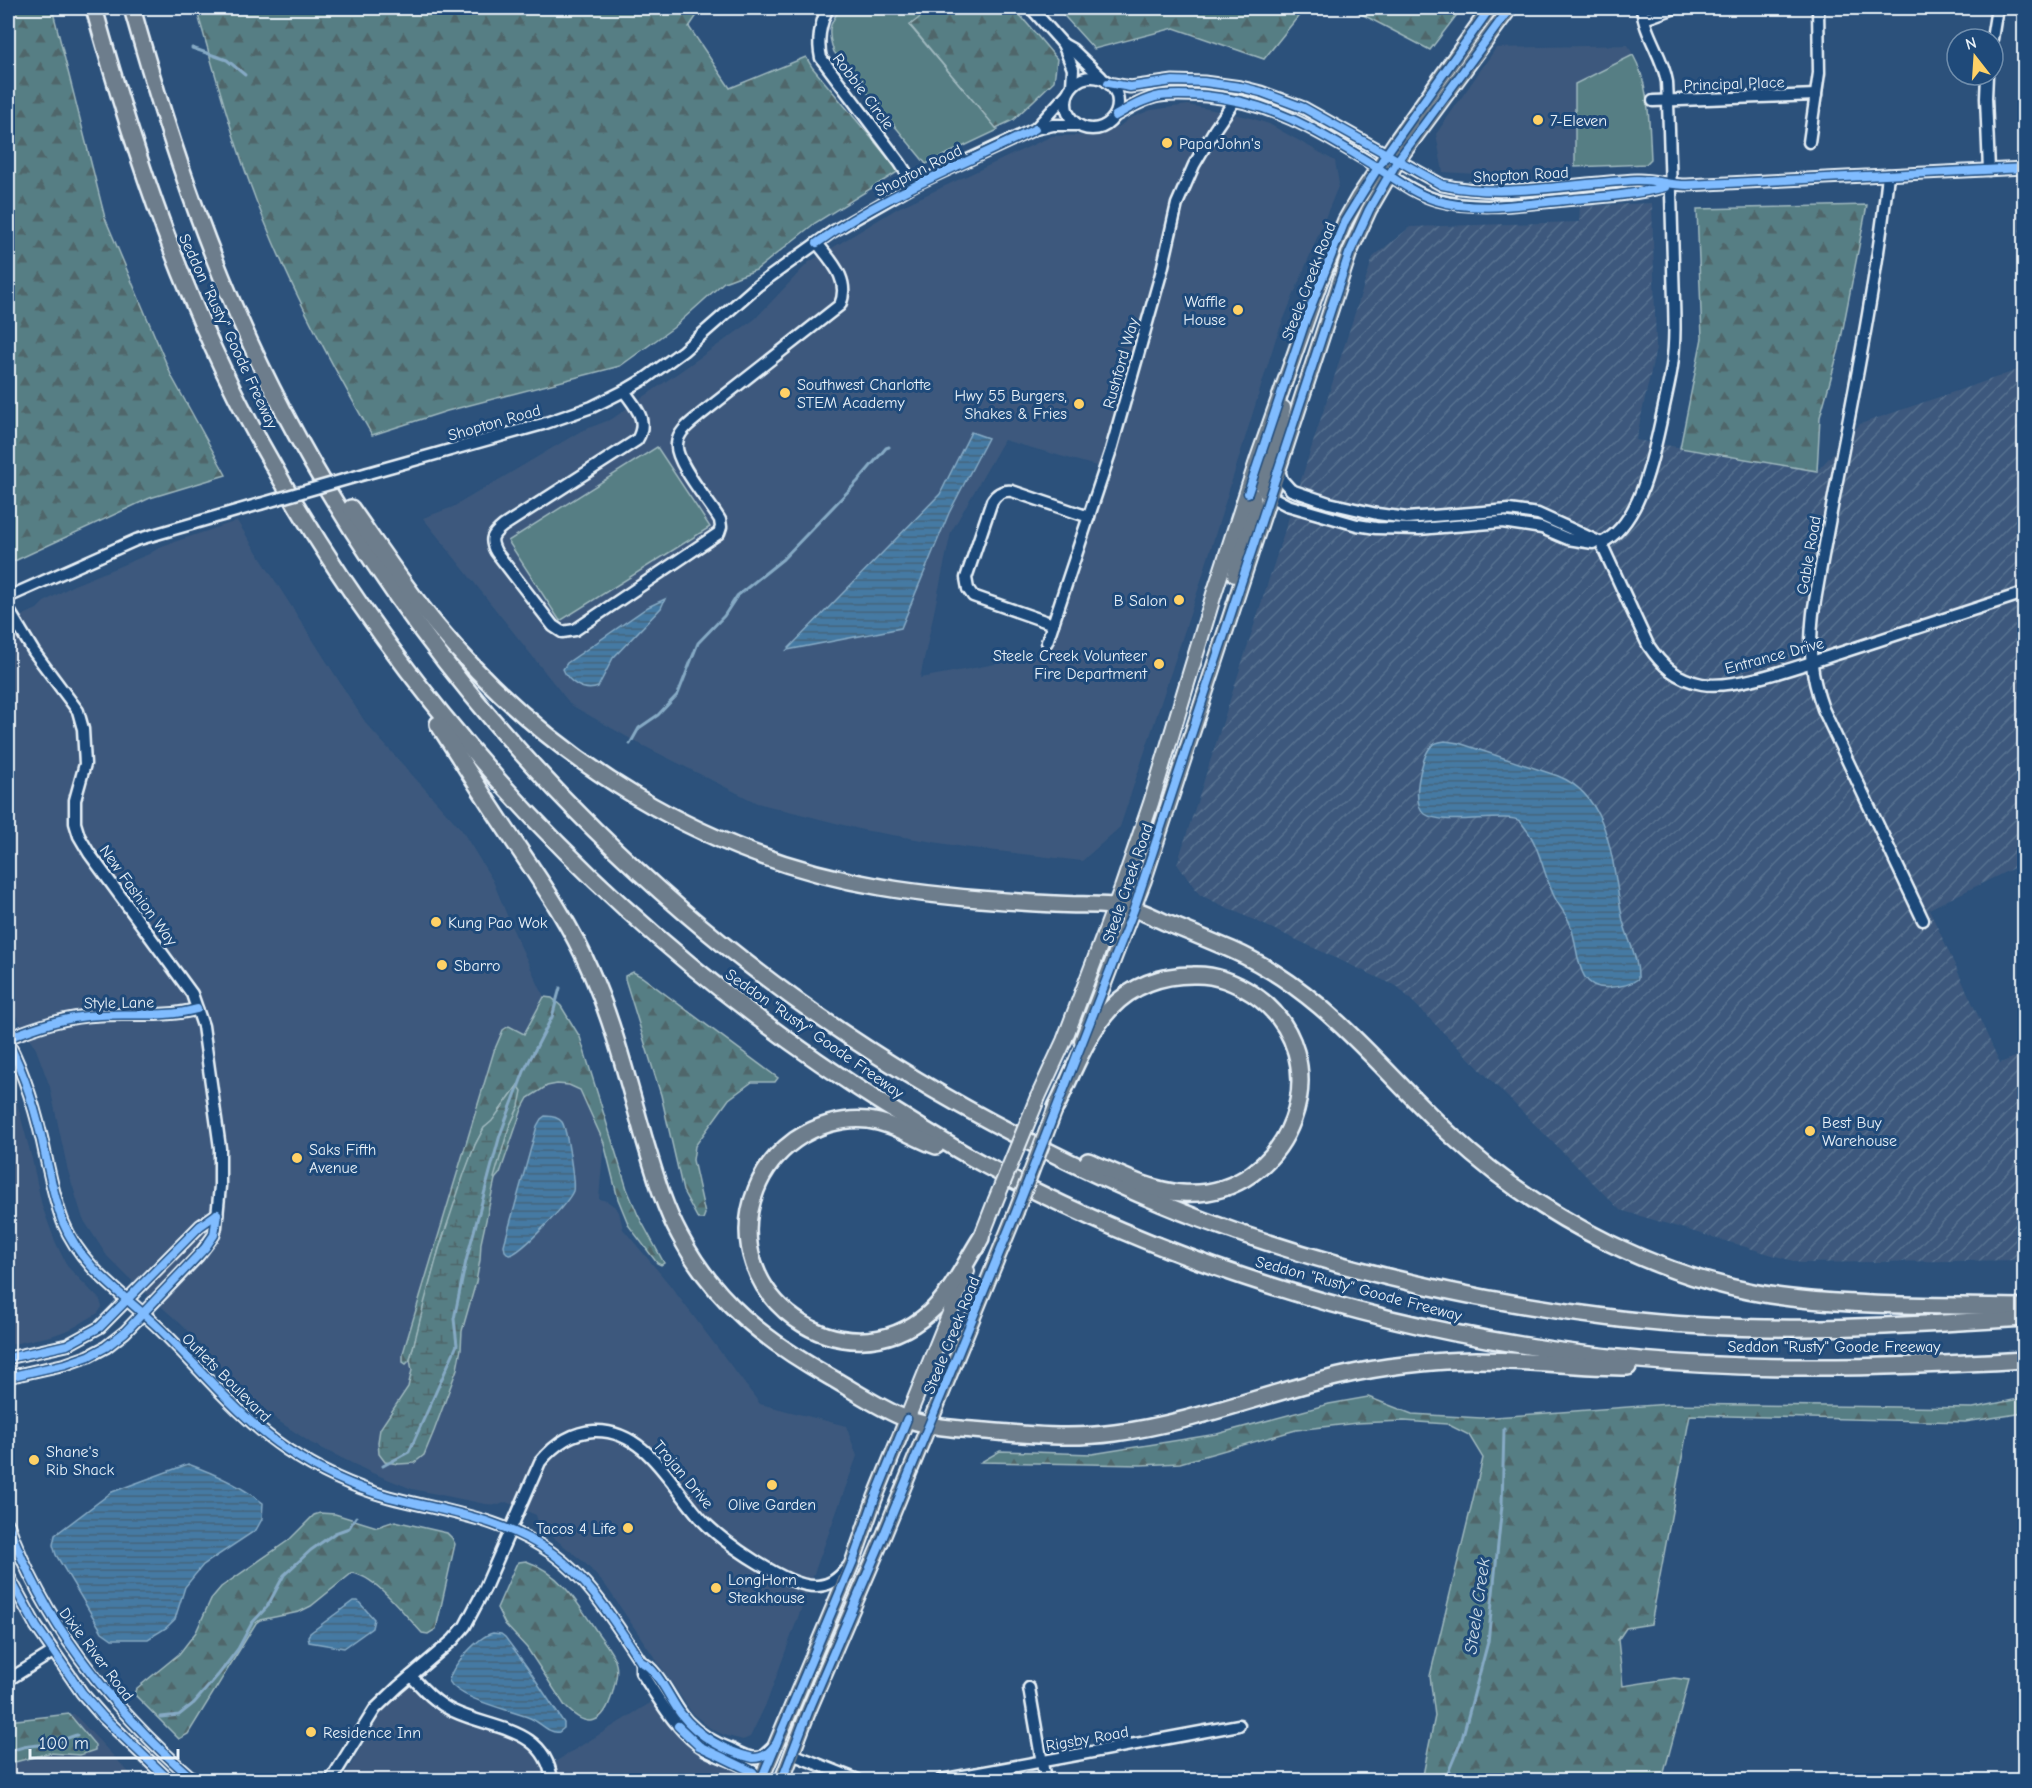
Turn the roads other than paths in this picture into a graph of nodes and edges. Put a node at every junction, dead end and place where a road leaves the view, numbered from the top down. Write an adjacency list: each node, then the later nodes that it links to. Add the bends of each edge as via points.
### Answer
1 (94, 8): 46 (highway, Seddon "Rusty" Goode Freeway, via 146,183 207,333 294,503)
2 (132, 8): 34 (highway, Seddon "Rusty" Goode Freeway, via 198,219)
3 (828, 8): 29 (street, Robbie Circle, via 819,33 820,58)
4 (1031, 8): 12 (street)
5 (1490, 8): 24 (main road, Steele Creek Road)
6 (1510, 8): 24 (main road, Steele Creek Road)
7 (1675, 8): 10 (street)
8 (1818, 8): 16 (street, via 1820,65)
9 (1998, 8): 11 (street)
10 (1643, 13): 19 (street, via 1665,70)
11 (1994, 27)
12 (1063, 44): 13 (street); 15 (street, via 1073,69)
13 (1106, 81): 15 (street, via 1085,78); 20 (street, via 1118,99); 24 (street, Shopton Road, via 1132,87 1190,81 1241,87 1304,108)
14 (1986, 87): 26 (street)
15 (1070, 90): 21 (street, via 1067,109); 22 (street, Shopton Road)
16 (1816, 94): 19 (street, Principal Place); 23 (street)
17 (1235, 100): 20 (street, Shopton Road, via 1160,96); 27 (street, Shopton Road, via 1302,123); 38 (street, Rushford Way, via 1194,165 1177,204 1162,270)
18 (1653, 100): 19 (street, Principal Place)
19 (1668, 100): 30 (street)
20 (1115, 116): 21 (street, via 1099,128)
21 (1078, 125): 22 (street, Shopton Road)
22 (1035, 129): 29 (street, Shopton Road)
23 (1809, 142)
24 (1393, 157): 27 (main road, Steele Creek Road); 30 (street, Shopton Road, via 1442,185 1484,192 1640,179)
25 (2025, 168): 26 (street, Shopton Road)
26 (1989, 170): 28 (street, Shopton Road)
27 (1383, 172): 30 (street, Shopton Road, via 1434,200 1478,206 1642,193); 32 (main road, Steele Creek Road, via 1345,222); 35 (main road, Steele Creek Road, via 1340,277)
28 (1888, 175): 30 (street, Shopton Road); 47 (street, Gable Road, via 1872,289 1813,613)
29 (914, 185): 31 (street, Shopton Road)
30 (1671, 185): 39 (street, via 1672,366 1644,483 1624,524)
31 (817, 243): 33 (street, Shopton Road, via 757,286 683,351); 33 (street, via 843,281 840,304 700,416 676,442 679,458 720,520 719,533 575,630 562,633 496,552 492,538 503,526 637,440 642,419)
32 (1295, 353): 36 (main road, Steele Creek Road); 37 (main road, via 1277,438 1263,478)
33 (624, 391): 41 (street, Shopton Road, bridge, via 543,424 136,540)
34 (281, 407): 48 (highway, via 405,586 466,660 549,737 648,805 722,841 777,862 847,881 927,893); 54 (highway, Seddon "Rusty" Goode Freeway, via 346,519 418,625 486,712 582,819 728,950 862,1047)
35 (1278, 466): 37 (main road, Steele Creek Road); 39 (street, via 1282,480 1291,490 1329,502 1407,518 1494,510 1538,514)
36 (1248, 493): 44 (main road, via 1254,503); 48 (main road, Steele Creek Road)
37 (1269, 495): 39 (street, via 1287,505 1376,528 1419,529 1502,522); 44 (main road, Steele Creek Road)
38 (1089, 517): 43 (street, Rushford Way); 43 (street, via 1012,491 999,493 992,501 966,578 973,596)
39 (1601, 543): 47 (street, Entrance Drive, via 1648,645 1667,669 1677,675 1718,685)
40 (2025, 593): 47 (street, Entrance Drive)
41 (8, 597)
42 (8, 609): 51 (street, New Fashion Way, via 78,711 85,764 75,800 79,836 192,994)
43 (1053, 624): 45 (street, Rushford Way)
44 (1221, 641): 49 (main road, Steele Creek Road)
45 (1047, 642)
46 (390, 647): 55 (highway, Seddon "Rusty" Goode Freeway, via 445,719 530,817 658,939 841,1077); 66 (highway, via 577,942 614,1035 663,1199 681,1238 706,1277 740,1316 791,1355)
47 (1811, 662): 50 (street, Gable Road, via 1823,709)
48 (1115, 907): 49 (highway); 57 (main road, Steele Creek Road, bridge, via 1064,1041)
49 (1134, 909): 53 (main road, Steele Creek Road); 59 (highway, via 1273,970 1329,1013 1486,1166 1556,1214 1637,1256 1706,1280 1787,1298)
50 (1923, 920)
51 (197, 1009): 52 (street, Style Lane, via 173,1014 78,1017 53,1022); 56 (street, New Fashion Way, via 203,1026 220,1148)
52 (8, 1040): 58 (street, Outlets Boulevard, via 27,1083 53,1192 68,1233 88,1263)
53 (1056, 1107): 54 (highway, via 1091,1036 1112,1007 1139,987 1167,977 1210,976 1247,990 1277,1016 1298,1062 1298,1104 1285,1140 1268,1161 1247,1177 1209,1192 1181,1193 1156,1188); 67 (main road, Steele Creek Road, bridge)
54 (972, 1113): 61 (highway, Seddon "Rusty" Goode Freeway, via 1110,1182 1201,1219 1297,1252 1467,1295 1626,1320 1719,1327 1908,1326)
55 (981, 1163): 57 (highway, via 888,1124 856,1119 830,1124 801,1136 776,1156 753,1197 748,1231 754,1268 769,1296 809,1328 853,1340 883,1336 928,1314 950,1289); 64 (highway, Seddon "Rusty" Goode Freeway, via 1120,1229 1315,1299 1397,1320 1578,1354)
56 (217, 1214): 58 (street, via 200,1226); 60 (street, New Fashion Way, via 214,1235 205,1248)
57 (981, 1238): 66 (main road, Steele Creek Road)
58 (127, 1300): 60 (street, Outlets Boulevard); 62 (street, via 100,1327 76,1342)
59 (2025, 1307)
60 (143, 1313): 65 (street, New Fashion Way, via 116,1340 95,1353); 69 (street, Outlets Boulevard, via 244,1416 310,1464 368,1490)
61 (2025, 1318)
62 (8, 1358)
63 (2025, 1359): 64 (highway, Seddon "Rusty" Goode Freeway)
64 (1775, 1367): 67 (highway, via 1437,1362 1384,1367 1328,1379 1116,1433 1035,1436)
65 (8, 1377)
66 (907, 1419): 67 (highway); 70 (main road, Steele Creek Road)
67 (928, 1424): 80 (main road, Steele Creek Road)
68 (8, 1524): 83 (street, Dixie River Road, via 46,1608 75,1651 123,1711)
69 (511, 1529): 70 (street, Trojan Drive, via 547,1454 569,1437 596,1431 622,1435 640,1446 713,1531 755,1561 788,1578 819,1586 833,1581); 73 (street, Outlets Boulevard, via 554,1554 582,1579); 74 (street, Trojan Drive, via 465,1626)
70 (853, 1561): 77 (main road, Steele Creek Road)
71 (8, 1575): 72 (street, Dixie River Road)
72 (53, 1652): 75 (street); 82 (street, Dixie River Road, via 103,1717)
73 (641, 1662): 79 (street, Outlets Boulevard, via 651,1668 688,1723 708,1738 753,1758 767,1754); 86 (street, Outlets Boulevard, via 641,1672 686,1734 713,1754 750,1770)
74 (411, 1676): 84 (street, Trojan Drive, via 375,1709); 85 (street, via 435,1701 453,1712 531,1741 547,1760)
75 (8, 1680)
76 (1029, 1688): 81 (street)
77 (798, 1689): 79 (main road, Steele Creek Road); 80 (main road, via 803,1700 786,1748)
78 (1239, 1725): 81 (street, Rigsby Road)
79 (776, 1744): 86 (main road, Steele Creek Road)
80 (792, 1754): 87 (main road, Steele Creek Road); 88 (street)
81 (1043, 1761): 89 (street, Rigsby Road); 90 (street)
82 (169, 1780)
83 (194, 1780)
84 (331, 1780)
85 (552, 1780)
86 (759, 1780)
87 (782, 1780)
88 (858, 1780)
89 (941, 1780)
90 (1045, 1780)

